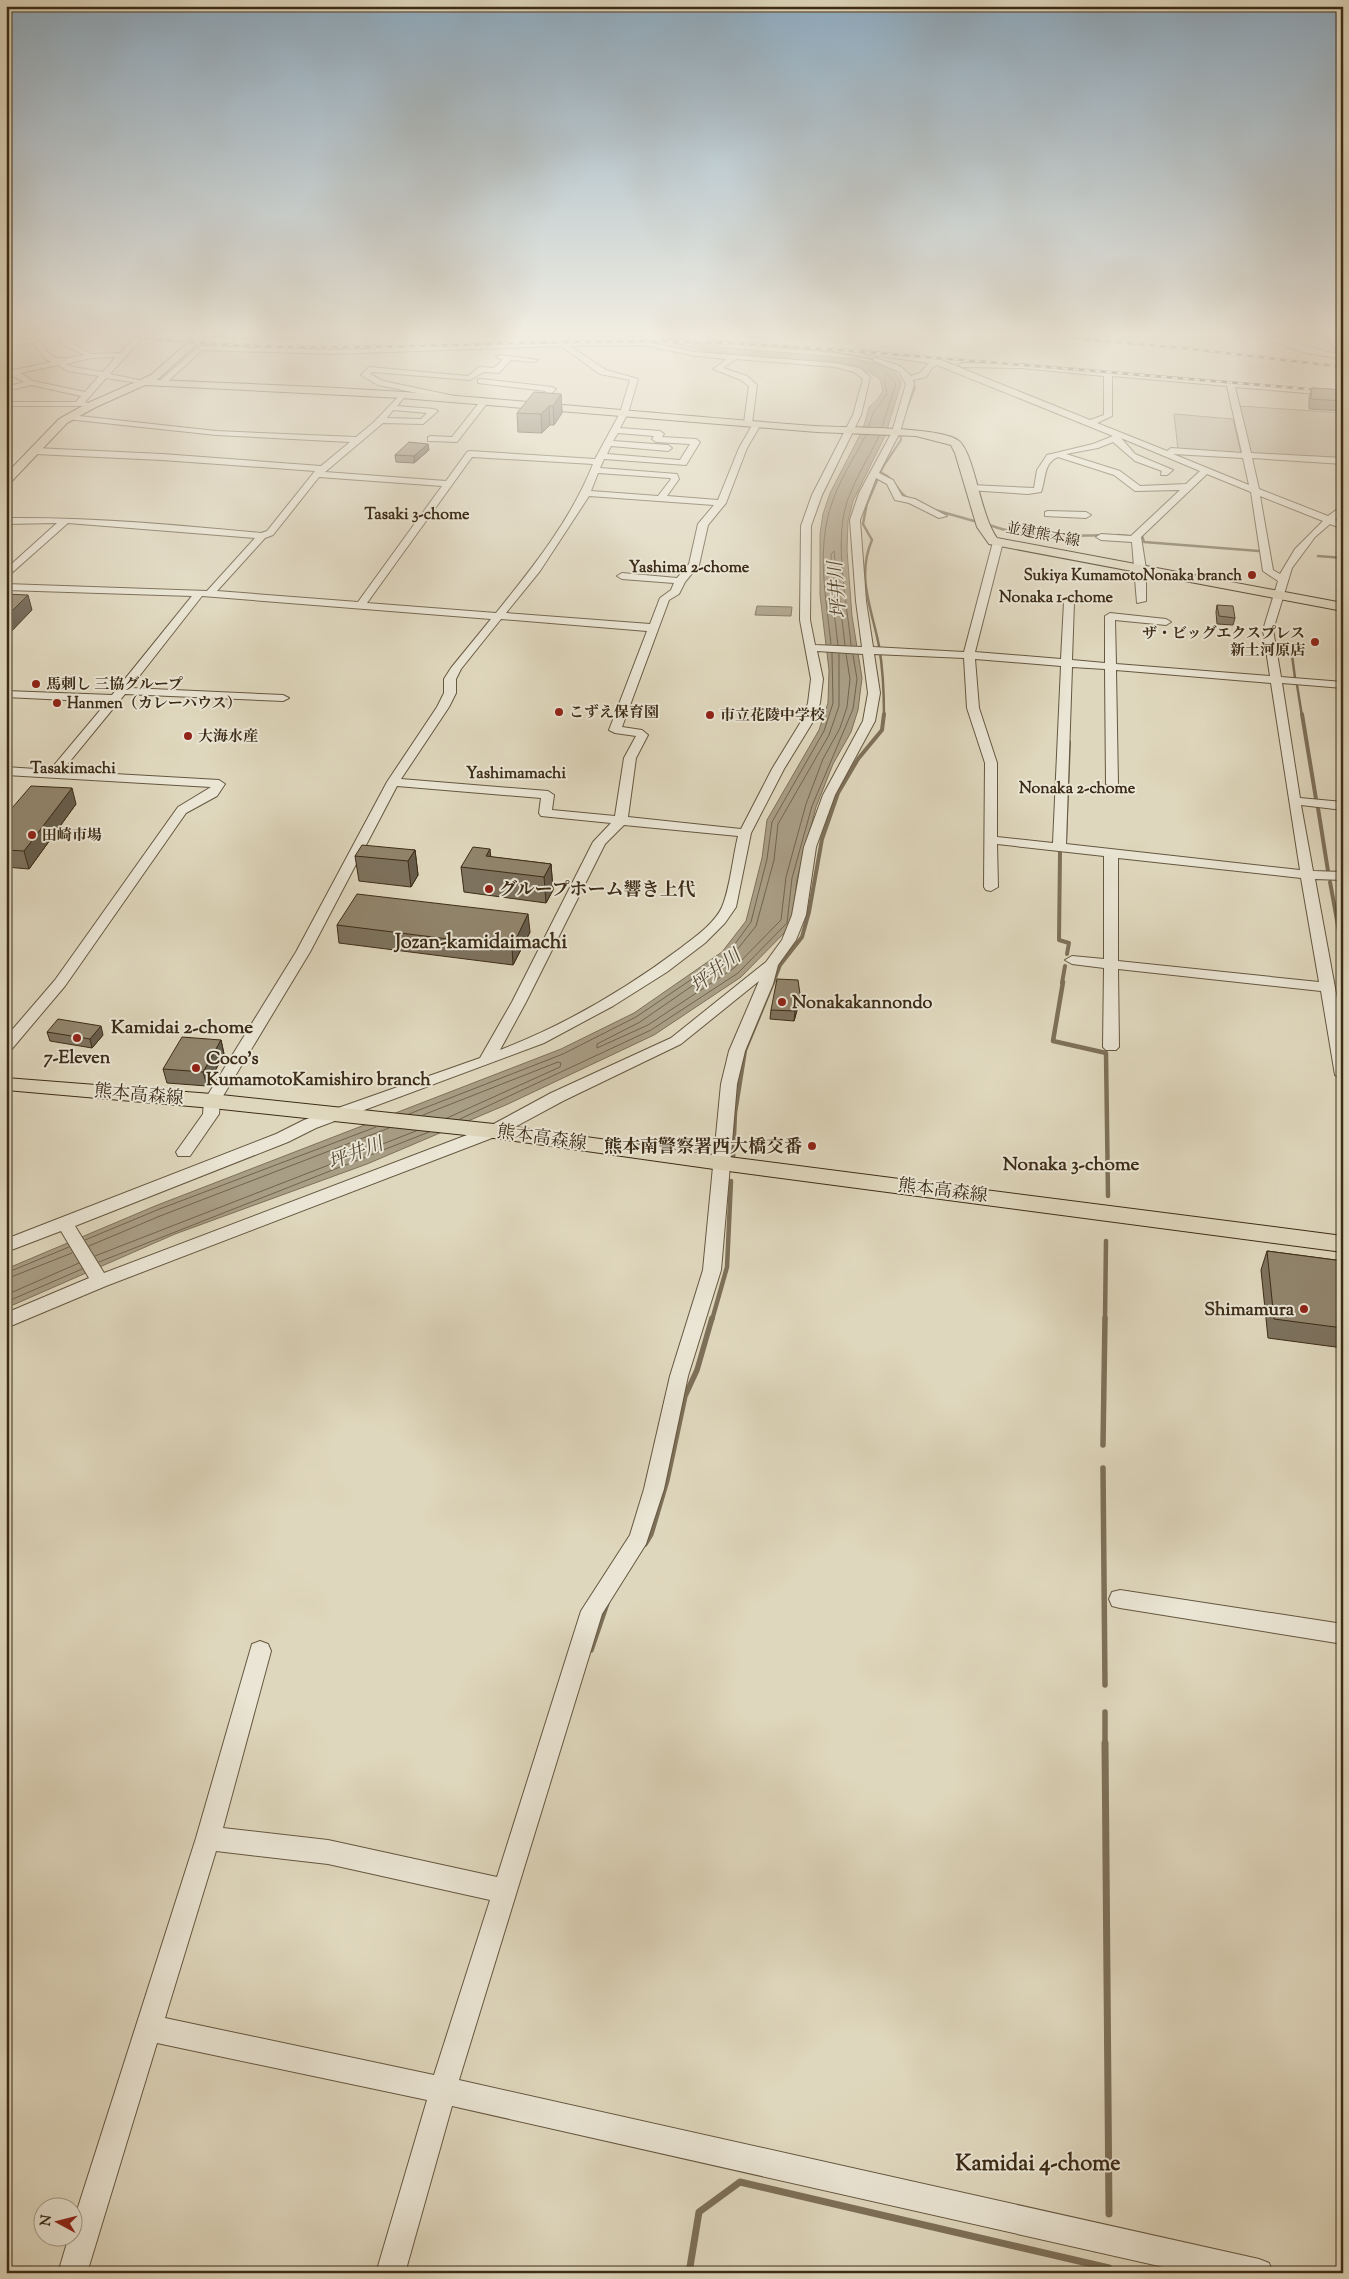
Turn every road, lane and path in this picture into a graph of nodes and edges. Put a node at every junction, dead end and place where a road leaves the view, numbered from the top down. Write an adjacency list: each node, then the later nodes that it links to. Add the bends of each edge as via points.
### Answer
1 (45, 441): 15 (main road)
2 (354, 441): 21 (street)
3 (687, 441): 13 (street, via 696,442)
4 (745, 441): 32 (street)
5 (843, 441): 59 (street, via 810,510 806,526 806,620)
6 (889, 441): 23 (street)
7 (951, 441): 27 (main road, 並建熊本線, via 961,453)
8 (1106, 441): 16 (street)
9 (1120, 441): 22 (street, via 1126,453 1139,461 1169,470)
10 (1132, 441): 14 (street)
11 (1243, 441): 17 (street)
12 (608, 443): 13 (street); 19 (street)
13 (692, 450): 19 (street, via 683,462)
14 (1159, 450): 17 (street); 20 (street)
15 (35, 451): 21 (street, via 162,457); 24 (main road)
16 (1058, 454): 26 (street, via 1116,473 1138,489); 30 (street, via 1041,470)
17 (1246, 455): 18 (street); 28 (street)
18 (1343, 461)
19 (598, 463): 25 (street, via 470,454); 29 (street); 31 (street, via 674,476)
20 (1206, 470): 26 (street); 28 (street)
21 (319, 472): 25 (street); 40 (street, via 270,533)
22 (1164, 473)
23 (873, 475): 35 (street, via 889,480 898,498 912,501); 60 (street, via 855,520)
24 (6, 481)
25 (448, 484): 54 (street)
26 (1187, 487): 42 (street, via 1143,527)
27 (971, 488): 30 (street, via 1028,491); 43 (main road, 並建熊本線, via 985,530 992,541)
28 (1255, 490): 37 (street); 48 (street, via 1268,571)
29 (586, 493): 31 (street); 56 (street, via 537,569)
30 (1041, 496): 34 (street, via 1048,515)
31 (660, 498): 32 (street)
32 (721, 503): 47 (street, via 703,524 694,565)
33 (1343, 508): 37 (street)
34 (1086, 515)
35 (942, 516)
36 (66, 520): 38 (street); 40 (street); 45 (street)
37 (1327, 520): 39 (street); 48 (street, via 1298,550 1287,568)
38 (6, 521)
39 (1343, 526)
40 (262, 536): 50 (street)
41 (1101, 537): 42 (street)
42 (1136, 539): 44 (street)
43 (998, 542): 44 (main road, 並建熊本線); 61 (street)
44 (1141, 569): 51 (main road, 並建熊本線); 52 (street)
45 (6, 575)
46 (622, 576): 47 (street)
47 (680, 581): 58 (street, via 675,592 665,598)
48 (1284, 581): 51 (street)
49 (6, 587): 50 (street)
50 (204, 593): 54 (street); 67 (street)
51 (1278, 595): 55 (main road, 並建熊本線); 64 (street, via 1268,630)
52 (1141, 601)
53 (1069, 602): 62 (street)
54 (360, 606): 56 (street)
55 (1343, 608)
56 (496, 617): 58 (street); 71 (street, via 456,668 443,707)
57 (1166, 622): 63 (street, via 1110,616)
58 (655, 628): 75 (street, via 615,730 642,735 630,758)
59 (816, 649): 60 (street); 76 (street, via 817,679 808,720)
60 (866, 650): 61 (street); 85 (street, via 874,693 869,721 829,795 810,847 799,915 789,940)
61 (969, 655): 62 (street); 77 (street, via 973,708 991,763)
62 (1065, 663): 63 (street); 78 (street)
63 (1110, 666): 64 (street); 72 (street)
64 (1274, 680): 65 (street); 73 (street)
65 (1343, 685)
66 (6, 694): 67 (street)
67 (118, 695): 68 (street); 70 (street)
68 (282, 698)
69 (6, 771): 70 (street)
70 (52, 774): 87 (street, via 219,784 213,793 182,810 60,983)
71 (393, 782): 75 (street, via 548,795 544,813); 93 (street, via 303,952)
72 (1112, 784)
73 (1295, 801): 74 (street); 80 (street)
74 (1343, 806)
75 (621, 821): 76 (street); 89 (street, via 600,842)
76 (745, 833): 89 (street, via 728,907 700,940 608,1003 539,1040)
77 (993, 840): 78 (street); 82 (street)
78 (1059, 847): 79 (street)
79 (1111, 852): 80 (street); 84 (street)
80 (1309, 875): 81 (street); 86 (street)
81 (1343, 876)
82 (991, 887)
83 (1072, 960): 84 (street)
84 (1110, 964): 86 (street); 88 (street)
85 (771, 965): 96 (street, via 676,1042 557,1097); 99 (street, via 737,1051 729,1084)
86 (1333, 989): 90 (street)
87 (6, 1046)
88 (1111, 1047)
89 (486, 1061): 94 (street)
90 (1343, 1074)
91 (6, 1084): 93 (main road, 熊本高森線)
92 (6, 1096): 93 (main road, 熊本高森線)
93 (212, 1107): 94 (main road, 熊本高森線); 95 (main road, 熊本高森線); 98 (street)
94 (339, 1113): 95 (street); 96 (main road, 熊本高森線)
95 (310, 1124): 97 (main road, 熊本高森線); 100 (street)
96 (494, 1131): 97 (street); 99 (main road, 熊本高森線)
97 (463, 1142): 99 (main road, 熊本高森線); 104 (street)
98 (184, 1152)
99 (720, 1168): 101 (main road, 熊本高森線); 103 (main road, 熊本高森線); 110 (street, via 712,1270 679,1376 654,1489 639,1538 592,1610)
100 (65, 1224): 102 (street); 104 (street)
101 (1343, 1244)
102 (6, 1246)
103 (1343, 1256)
104 (98, 1278): 105 (street)
105 (6, 1322)
106 (1120, 1599): 107 (street)
107 (1343, 1634)
108 (260, 1651): 109 (street)
109 (208, 1838): 110 (street, via 328,1852); 111 (street)
110 (506, 1891): 112 (street)
111 (148, 2028): 112 (street); 113 (street)
112 (442, 2090): 114 (street); 115 (street)
113 (72, 2273)
114 (390, 2273)
115 (1259, 2273)

